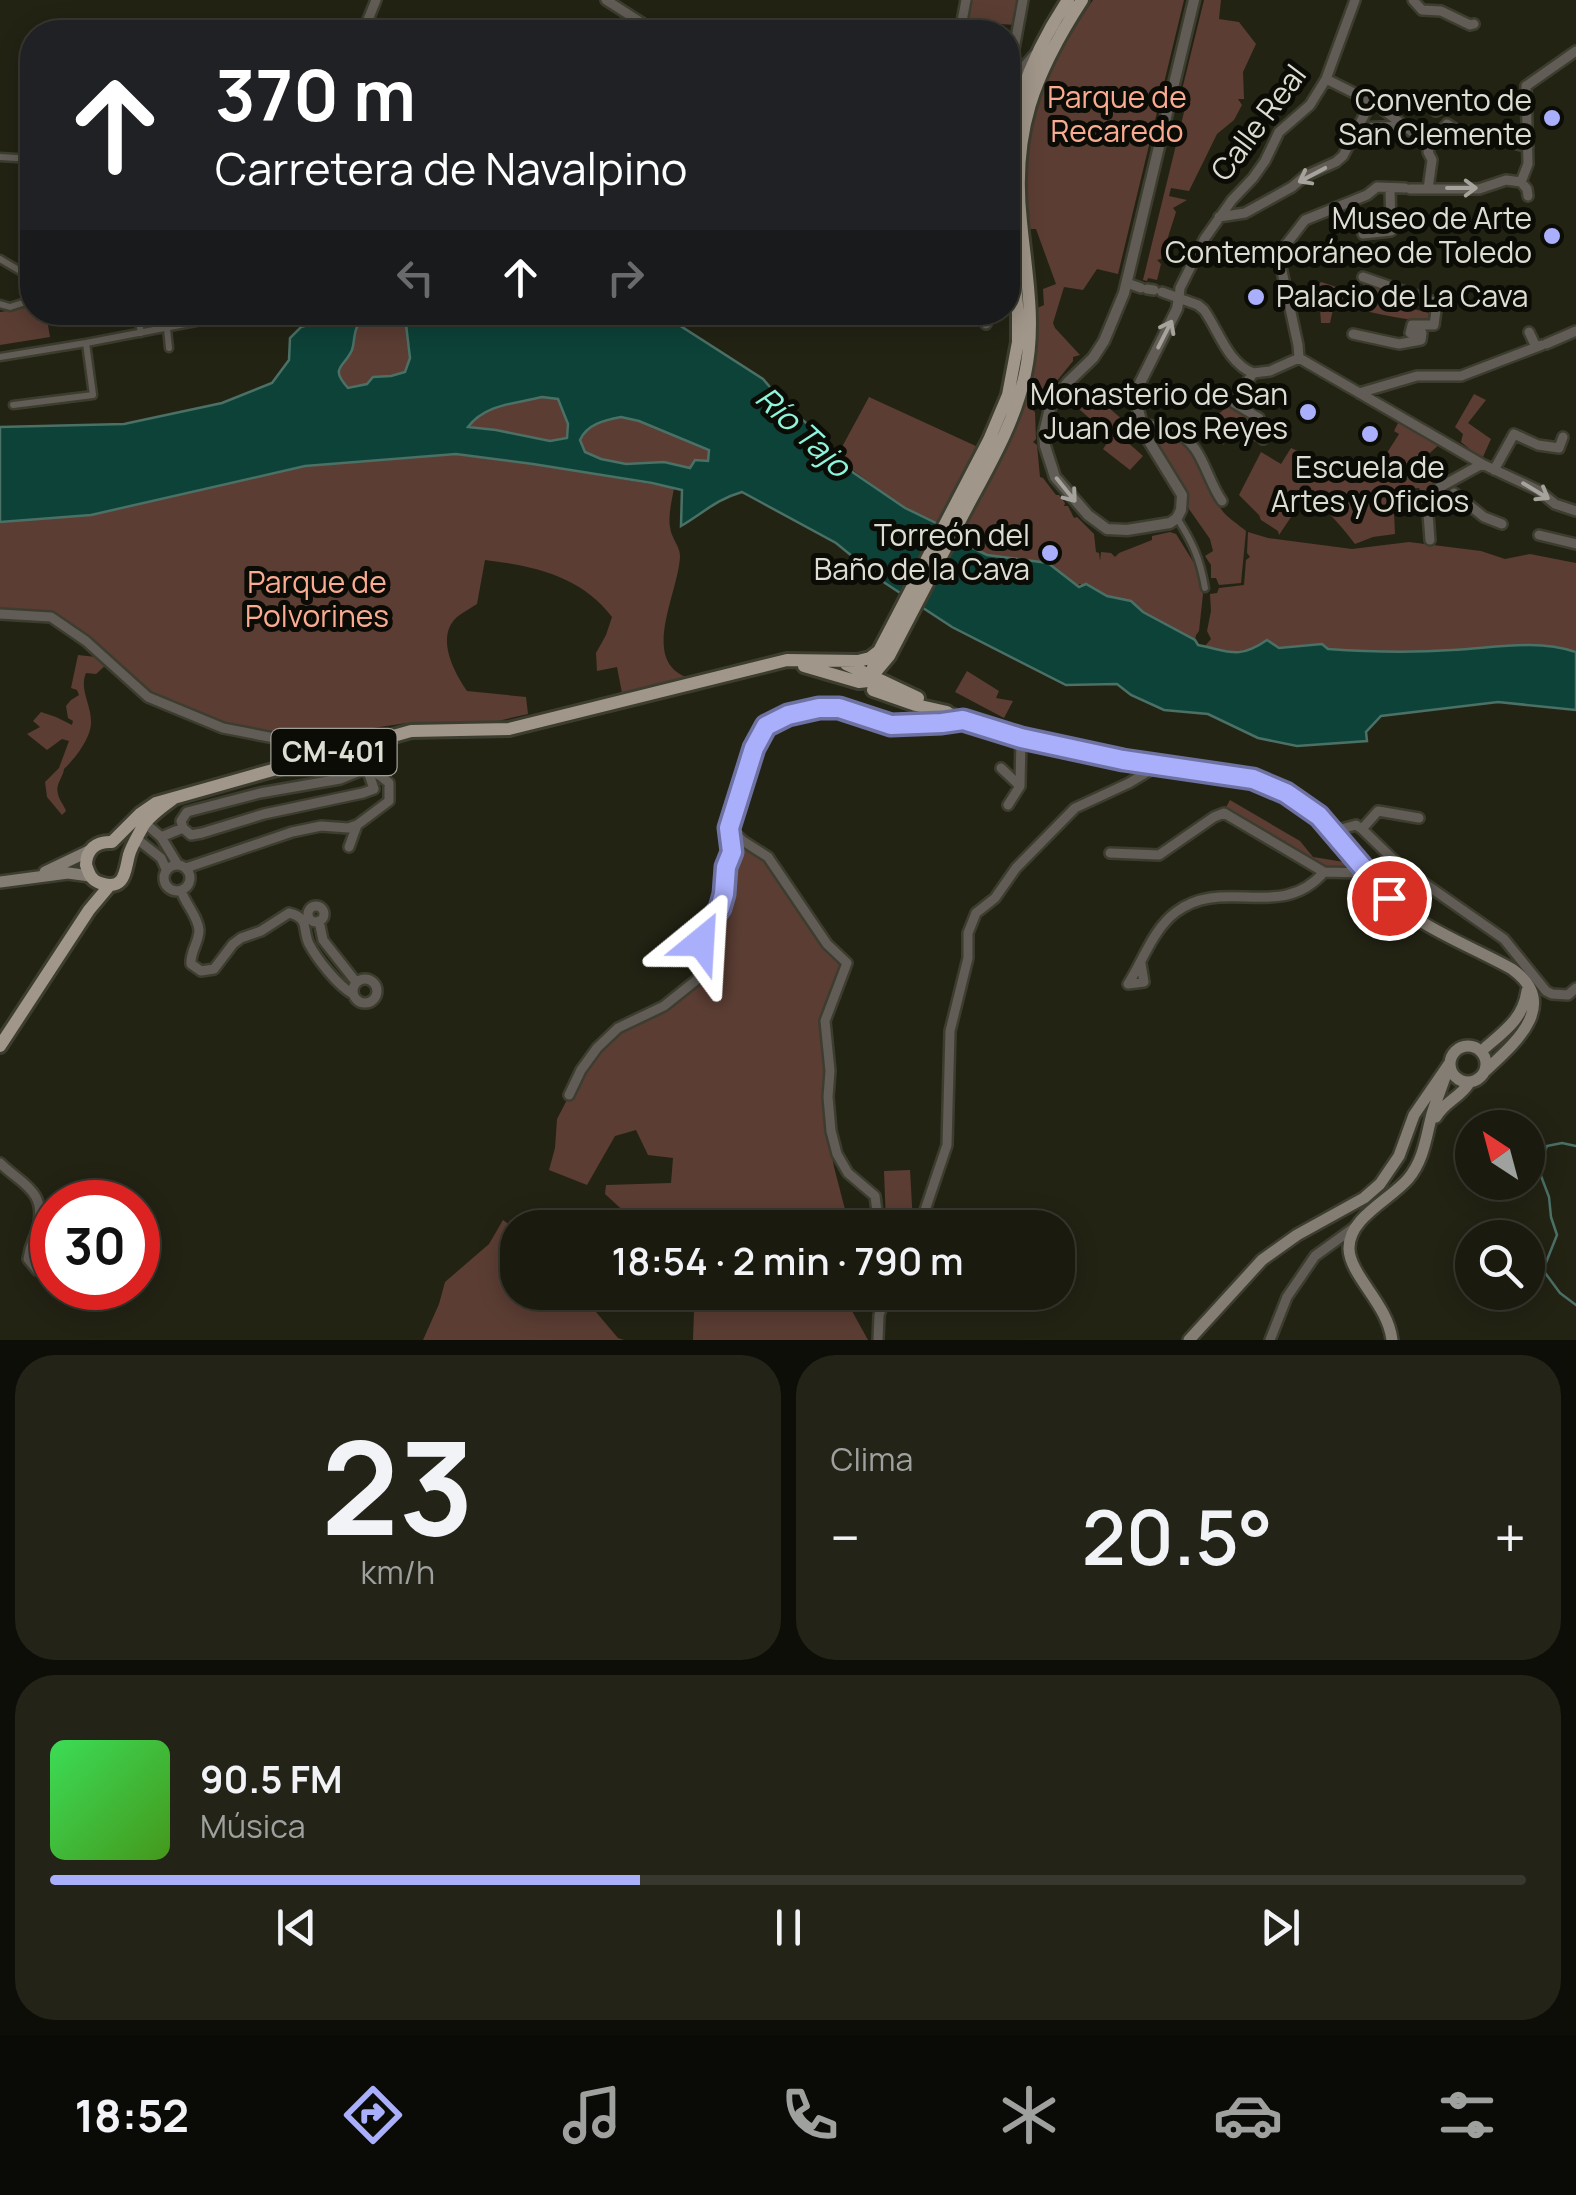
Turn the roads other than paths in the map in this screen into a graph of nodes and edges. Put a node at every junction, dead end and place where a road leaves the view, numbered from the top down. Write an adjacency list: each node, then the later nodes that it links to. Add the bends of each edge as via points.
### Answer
1 (606, 0): 7 (street)
2 (1068, 0): 9 (main road)
3 (1082, 0): 21 (main road, via 1044,66 1024,126)
4 (1194, 0): 30 (street)
5 (1356, 0): 12 (street, Calle Real)
6 (1412, 0): 8 (street, via 1422,10)
7 (637, 20)
8 (1474, 24)
9 (1039, 49): 11 (street); 13 (main road)
10 (1576, 51): 20 (street, via 1526,86)
11 (1020, 70)
12 (1326, 79): 14 (street); 27 (street, Calle Real)
13 (1020, 99)
14 (1371, 102): 17 (street); 18 (street)
15 (1436, 111): 16 (street, via 1450,102)
16 (1446, 124): 19 (street); 20 (street)
17 (1403, 126): 18 (street); 19 (street)
18 (1357, 128): 27 (street, one-way to 27, via 1336,162 1245,213)
19 (1430, 146): 24 (street)
20 (1528, 147): 22 (street, via 1528,164)
21 (1020, 164)
22 (1518, 179): 24 (street, one-way to 22, via 1479,189); 25 (street)
23 (1390, 189): 24 (street); 28 (street, via 1392,231); 45 (street, via 1377,187 1305,220 1284,246 1280,262)
24 (1428, 189)
25 (1528, 196)
26 (1020, 206): 55 (main road, via 1028,360 1013,416)
27 (1219, 216): 31 (street, Calle Real)
28 (1363, 234)
29 (1363, 277): 40 (street, via 1437,303 1434,325 1412,325 1410,333 1422,333 1421,340 1399,344)
30 (1128, 283): 31 (street); 59 (street, one-way to 59, via 1104,341 1052,404 1044,446 1063,488 1107,528 1151,527)
31 (1179, 298): 47 (street, via 1204,310 1231,356); 50 (street, one-way to 31, via 1140,382)
32 (139, 325): 39 (street)
33 (185, 325): 36 (street)
34 (1012, 325): 46 (street)
35 (1017, 325): 46 (main road)
36 (166, 329): 39 (street); 43 (street)
37 (1576, 331): 42 (street)
38 (1530, 332): 42 (street)
39 (141, 333): 41 (street)
40 (1353, 334)
41 (86, 344): 44 (street); 49 (street, via 93,395)
42 (1541, 345): 48 (street, via 1461,376 1417,376)
43 (169, 348)
44 (0, 357)
45 (1299, 358): 47 (street); 48 (street)
46 (1015, 362): 55 (main road)
47 (1253, 373): 52 (street, via 1234,403 1259,418)
48 (1359, 392): 53 (street)
49 (13, 405)
50 (1141, 424): 57 (street, via 1188,440); 59 (street, via 1182,495)
51 (1563, 438): 54 (street, via 1559,448 1514,434)
52 (1263, 440)
53 (1482, 464): 54 (street); 62 (street, via 1433,491)
54 (1494, 470): 58 (street, one-way to 58)
55 (977, 476): 66 (main road); 66 (main road, via 902,607)
56 (1454, 493): 60 (street)
57 (1222, 501)
58 (1576, 511)
59 (1177, 518): 64 (street, via 1200,561)
60 (1502, 524)
61 (1539, 535): 63 (street)
62 (1430, 540)
63 (1576, 544)
64 (1205, 588)
65 (0, 614): 75 (street, via 50,616 148,697 223,728)
66 (884, 653): 67 (main road, CM-401); 69 (main road); 70 (main road)
67 (824, 660): 68 (main road, CM-401); 69 (main road)
68 (756, 668): 69 (main road, CM-401, via 803,666 859,682); 71 (main road); 75 (main road, CM-401, via 509,729 411,730)
69 (874, 676): 70 (main road); 71 (main road)
70 (899, 687): 72 (main road)
71 (878, 690): 72 (main road)
72 (947, 712): 73 (main road)
73 (963, 720): 74 (main road); 86 (street, via 891,725 839,708 788,715 766,726 754,748)
74 (1021, 738): 76 (main road); 79 (street)
75 (311, 752): 80 (main road, CM-401)
76 (1159, 765): 88 (main road, via 1269,784 1310,808); 126 (street, via 1074,808 976,913 950,1031 947,1145)
77 (367, 768): 84 (street, via 388,783 389,801); 85 (street, via 187,812); 85 (street, via 374,789 363,793 202,834 191,836)
78 (1001, 768): 79 (street)
79 (1020, 786): 81 (street)
80 (173, 799): 83 (main road, CM-401); 91 (main road, CM-401, via 140,814)
81 (1008, 806)
82 (1418, 818): 87 (street, via 1378,811)
83 (146, 822): 89 (street); 90 (main road, CM-401)
84 (357, 825): 92 (street); 96 (street, via 292,832)
85 (183, 828): 89 (street)
86 (729, 828): 119 (street, via 724,894 702,933 704,974 664,1006 618,1028 597,1048); 125 (street, via 768,857 847,963 825,1021 831,1131 848,1173 875,1196)
87 (1362, 829): 88 (street); 107 (street, via 1400,867 1504,939)
88 (1334, 832): 99 (main road)
89 (161, 838): 96 (street)
90 (138, 839): 95 (main road, CM-401); 97 (street)
91 (112, 842): 93 (main road, CM-401); 95 (main road)
92 (349, 847)
93 (91, 850): 100 (main road); 101 (main road, CM-401)
94 (1110, 853): 98 (street, via 1160,855 1224,814)
95 (128, 857): 103 (main road, CM-401, via 126,875)
96 (182, 866): 97 (street); 104 (street, via 190,881)
97 (166, 869): 104 (street, via 166,885)
98 (1324, 872): 99 (street); 108 (street, via 1291,895 1225,895 1177,911 1158,930)
99 (1366, 873): 107 (main road, via 1416,918)
100 (35, 876): 101 (main road); 102 (main road)
101 (91, 877): 103 (main road); 105 (main road, CM-401)
102 (1, 882)
103 (110, 884): 105 (main road, CM-401)
104 (181, 890): 112 (street, via 199,929 190,954 201,971 214,969 233,944 289,912 305,924 308,943)
105 (88, 910): 114 (main road, CM-401)
106 (319, 921): 109 (street, via 324,940)
107 (1512, 961): 110 (main road); 111 (street, via 1546,991)
108 (1141, 964)
109 (356, 982): 112 (street); 112 (street, via 371,980 376,996 363,1003)
110 (1528, 987): 113 (main road, via 1532,1016); 115 (main road, via 1513,1024)
111 (1572, 992)
112 (352, 994)
113 (1519, 1040): 115 (main road); 117 (main road)
114 (0, 1046)
115 (1481, 1048): 116 (main road, via 1460,1048); 117 (main road)
116 (1450, 1064): 118 (main road, via 1453,1075); 120 (main road); 121 (main road)
117 (1484, 1072): 118 (main road)
118 (1469, 1082): 120 (main road); 122 (main road)
119 (569, 1095)
120 (1437, 1100): 121 (main road); 122 (main road)
121 (1411, 1126): 130 (main road, via 1393,1166 1372,1191 1262,1260)
122 (1429, 1130): 127 (main road, via 1412,1174)
123 (0, 1163): 124 (street)
124 (30, 1185)
125 (877, 1210)
126 (925, 1210)
127 (1357, 1225): 131 (street, via 1304,1271); 132 (main road, via 1351,1258)
128 (882, 1310): 129 (street)
129 (878, 1340)
130 (1189, 1340)
131 (1270, 1340)
132 (1392, 1340)

